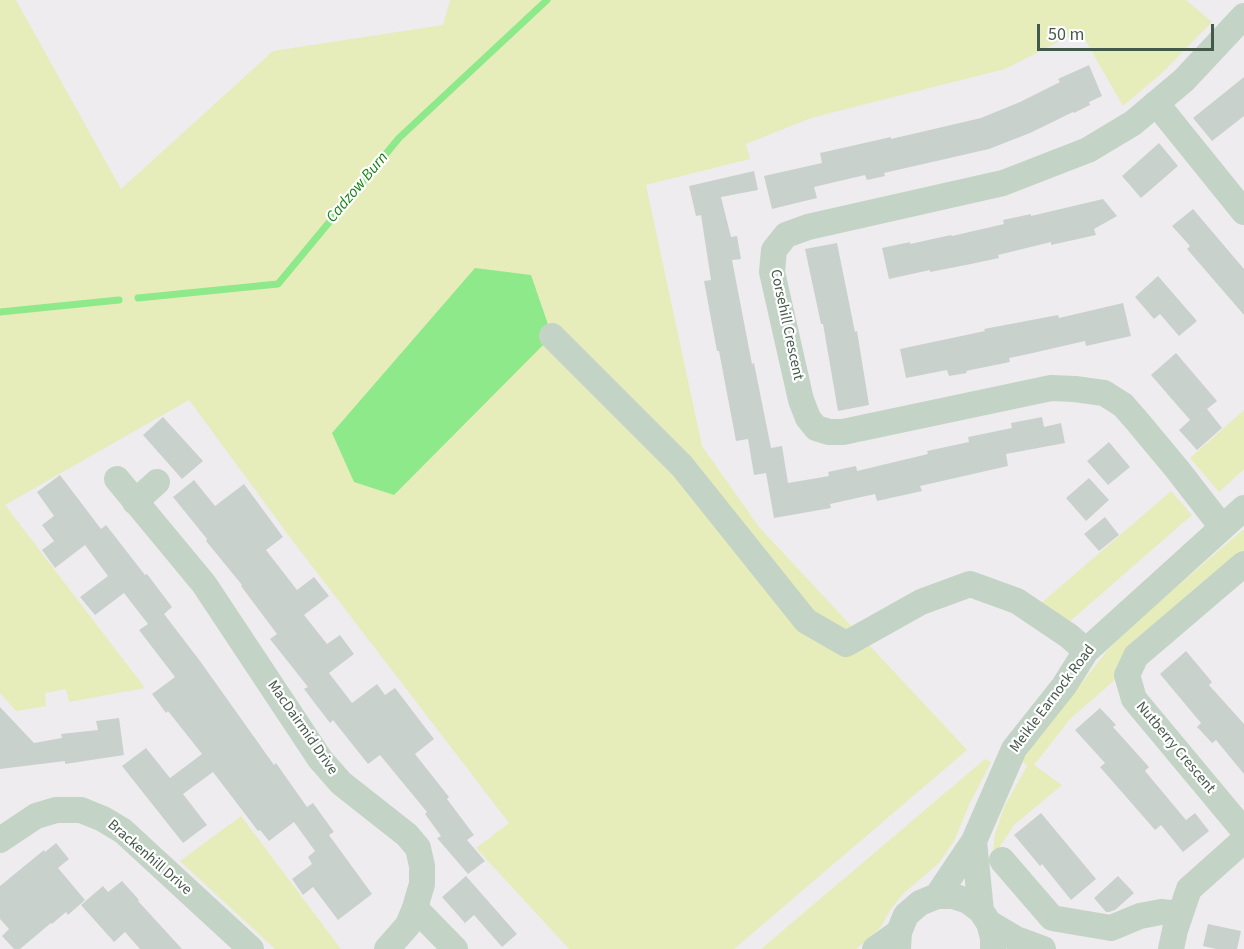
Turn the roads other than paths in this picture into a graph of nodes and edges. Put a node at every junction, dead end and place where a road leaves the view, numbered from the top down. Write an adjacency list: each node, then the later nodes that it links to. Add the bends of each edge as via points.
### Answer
1 (1244, 16): 2 (street, Corsehill Crescent, via 1184,80)
2 (1156, 103): 3 (street); 9 (street, Corsehill Crescent, via 1133,123 1088,150 1003,183 786,235 774,250 772,272 801,400 816,428 843,432 1051,388 1104,393 1123,405)
3 (1244, 212)
4 (552, 336): 11 (street, via 682,466 806,621 846,645 921,602 970,584 1017,601)
5 (117, 479): 7 (street, MacDairmid Drive)
6 (157, 482): 7 (street)
7 (135, 502): 18 (street, MacDairmid Drive, via 204,584 320,759 341,783 418,848 422,884)
8 (1244, 508): 9 (street, Meikle Earnock Road)
9 (1222, 527): 11 (street, Meikle Earnock Road)
10 (1244, 564): 12 (street, Nutberry Crescent, via 1136,656 1127,675 1134,699)
11 (1086, 651): 15 (street, Meikle Earnock Road, via 1014,749)
12 (1244, 831)
13 (0, 840): 22 (street, Brackenhill Drive, via 36,816 56,810 81,810 103,819 123,831)
14 (1244, 840): 19 (street, via 1189,889)
15 (974, 841): 17 (street, Meikle Earnock Road); 20 (street, Meikle Earnock Road)
16 (1002, 860): 19 (street, via 1052,918 1111,928 1140,916)
17 (937, 896): 20 (street, via 968,901); 21 (street, via 906,915)
18 (415, 908): 23 (street, MacDairmid Drive, via 408,925); 24 (street)
19 (1180, 914): 28 (street)
20 (985, 917): 26 (street, Meikle Earnock Road); 27 (street, via 1016,939)
21 (898, 940): 25 (street)
22 (251, 949)
23 (387, 949)
24 (455, 949)
25 (874, 949)
26 (993, 949)
27 (1043, 949)
28 (1171, 949)

